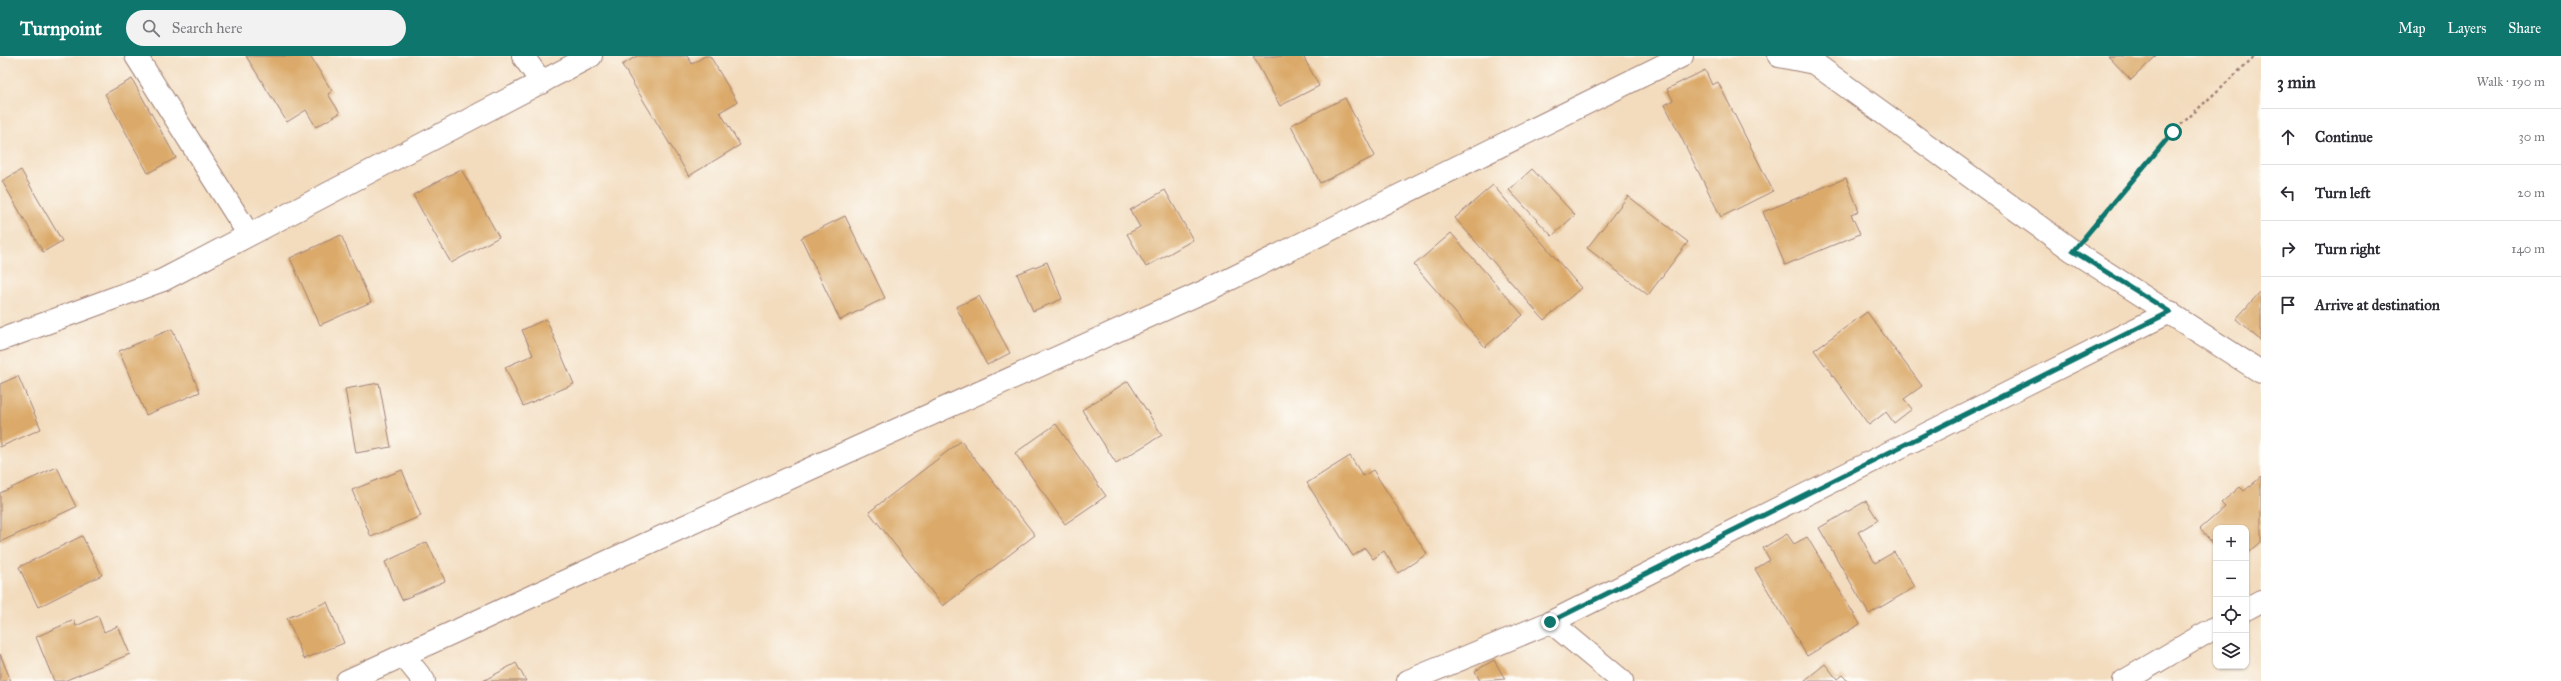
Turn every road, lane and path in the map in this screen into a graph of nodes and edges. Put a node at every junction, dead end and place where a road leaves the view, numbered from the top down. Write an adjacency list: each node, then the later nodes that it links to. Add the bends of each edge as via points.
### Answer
1 (136, 56): 8 (street)
2 (523, 56): 7 (street)
3 (590, 56): 7 (street)
4 (1682, 56): 17 (street, via 1214,287 814,466)
5 (1779, 56): 9 (street, via 1814,63)
6 (2255, 56): 9 (path, via 2173,132)
7 (542, 83): 8 (street)
8 (249, 236): 11 (street, via 163,280)
9 (2073, 251): 10 (street)
10 (2170, 312): 12 (street); 15 (street)
11 (0, 340)
12 (2261, 372)
13 (2261, 601): 14 (street)
14 (2249, 607)
15 (1550, 622): 20 (street); 21 (street)
16 (2213, 629): 22 (street)
17 (403, 655): 18 (street); 19 (street)
18 (347, 681)
19 (424, 681)
20 (1408, 681)
21 (1622, 681)
22 (2124, 681)

